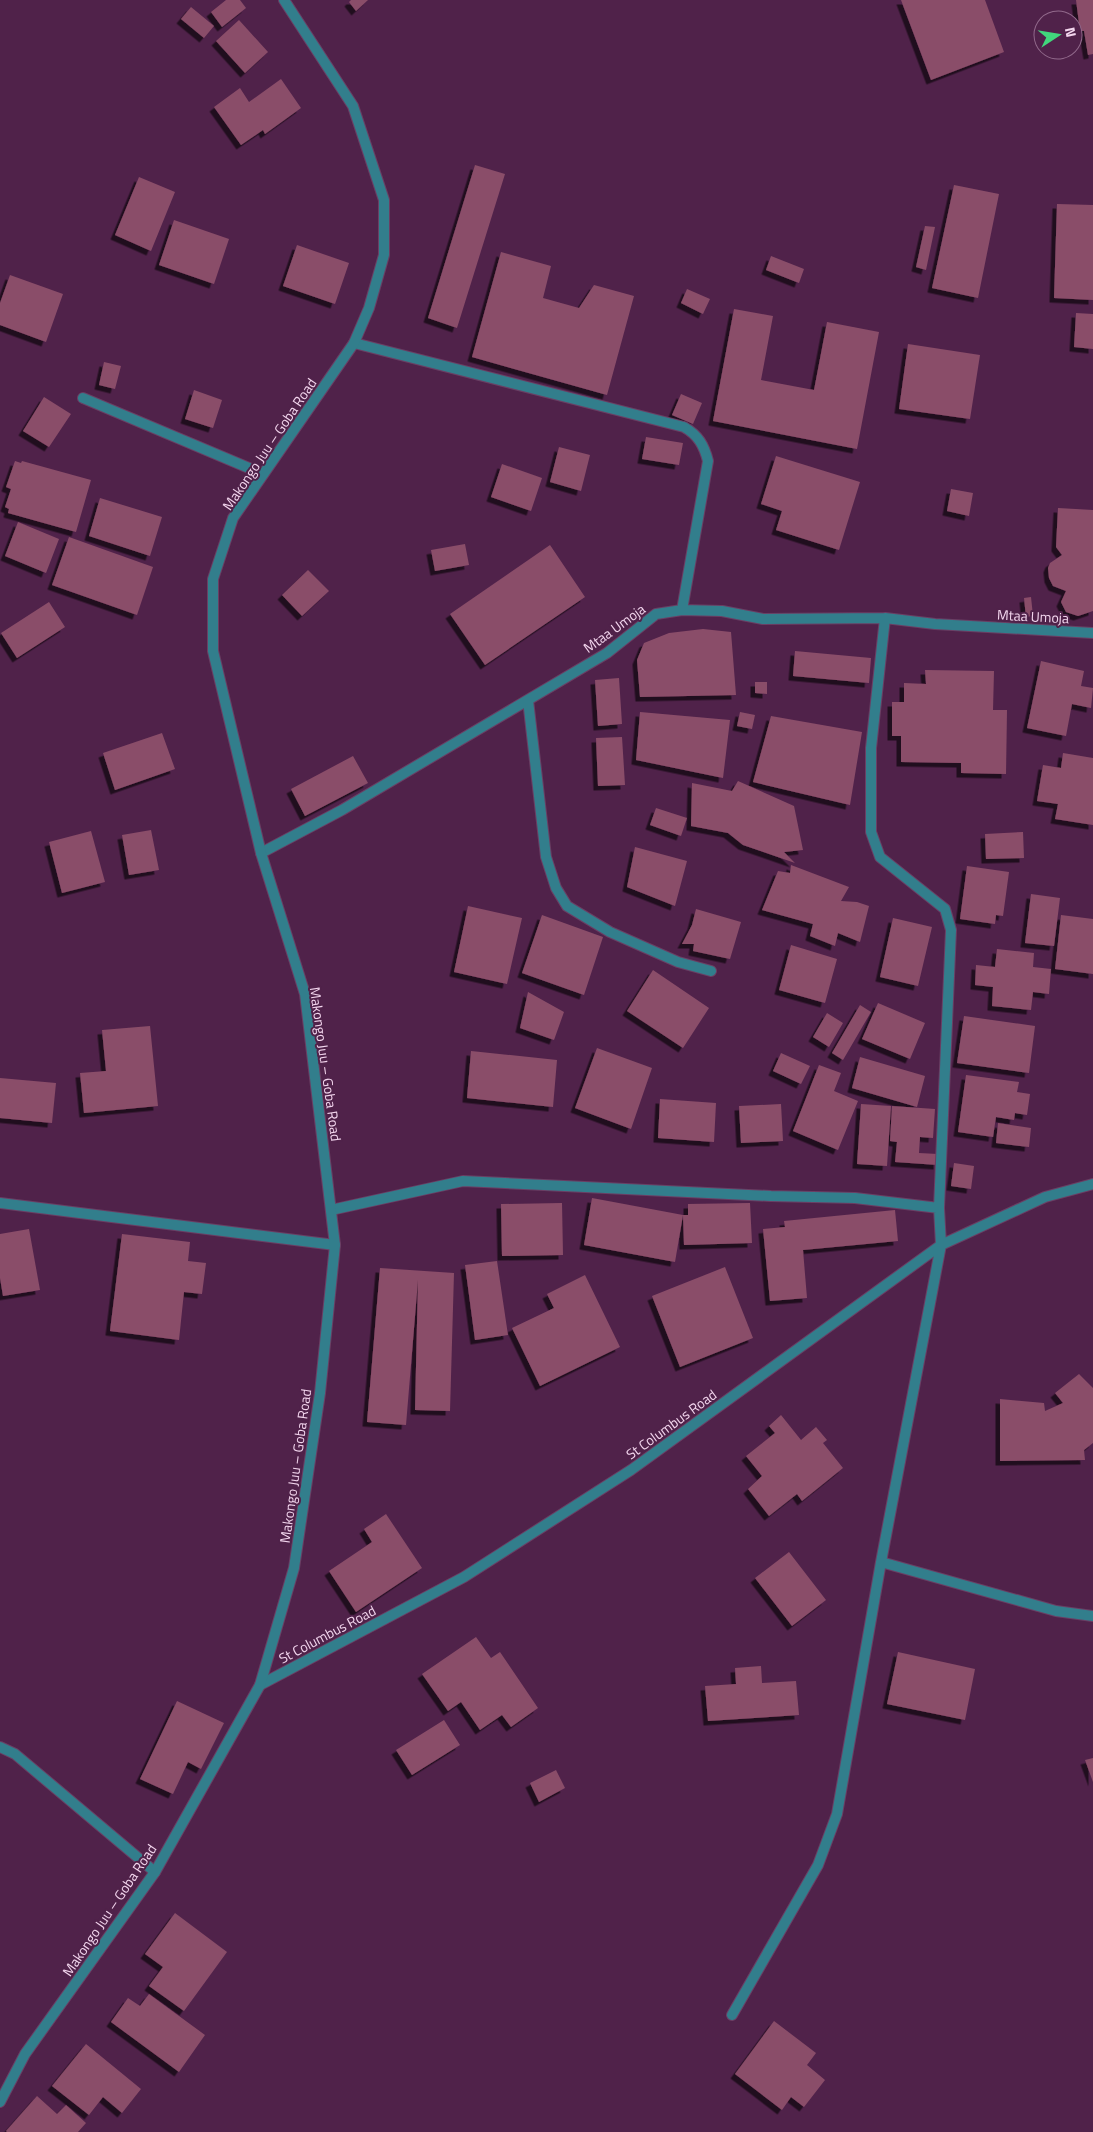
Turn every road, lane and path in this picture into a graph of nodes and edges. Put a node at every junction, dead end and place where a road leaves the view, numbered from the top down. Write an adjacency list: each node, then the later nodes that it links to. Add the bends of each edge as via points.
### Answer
1 (284, 0): 2 (street, Makongo Juu – Goba Road, via 354,106 384,200 384,255 369,308)
2 (354, 343): 4 (street, Makongo Juu – Goba Road); 5 (street, via 684,426 693,432 708,461)
3 (83, 398): 4 (street)
4 (263, 474): 9 (street, Makongo Juu – Goba Road, via 233,518 213,579 213,650)
5 (682, 610): 6 (street, Mtaa Umoja, via 722,611 763,619); 8 (street, Mtaa Umoja, via 656,614 607,652)
6 (885, 618): 7 (street, Mtaa Umoja); 13 (street, via 871,748 871,832 880,857 946,909 951,930)
7 (1093, 633)
8 (528, 700): 9 (street, Mtaa Umoja, via 342,810); 10 (street, via 546,857 556,888 567,906 610,932 678,962)
9 (261, 853): 14 (street, Makongo Juu – Goba Road, via 305,994)
10 (711, 972)
11 (1093, 1184): 16 (street, St Columbus Road, via 1045,1197)
12 (0, 1203): 15 (street)
13 (939, 1208): 14 (street, via 855,1198 463,1181); 16 (street)
14 (331, 1210): 15 (street, Makongo Juu – Goba Road)
15 (335, 1245): 19 (street, Makongo Juu – Goba Road, via 320,1393 294,1568)
16 (941, 1245): 17 (street); 19 (street, St Columbus Road, via 631,1470 464,1577)
17 (881, 1562): 18 (street, via 1056,1611); 22 (street, via 837,1814 818,1865)
18 (1093, 1616)
19 (260, 1685): 21 (street, Makongo Juu – Goba Road)
20 (0, 1747): 21 (street, via 15,1754)
21 (155, 1872): 23 (street, Makongo Juu – Goba Road, via 25,2054)
22 (732, 2015)
23 (0, 2102)

